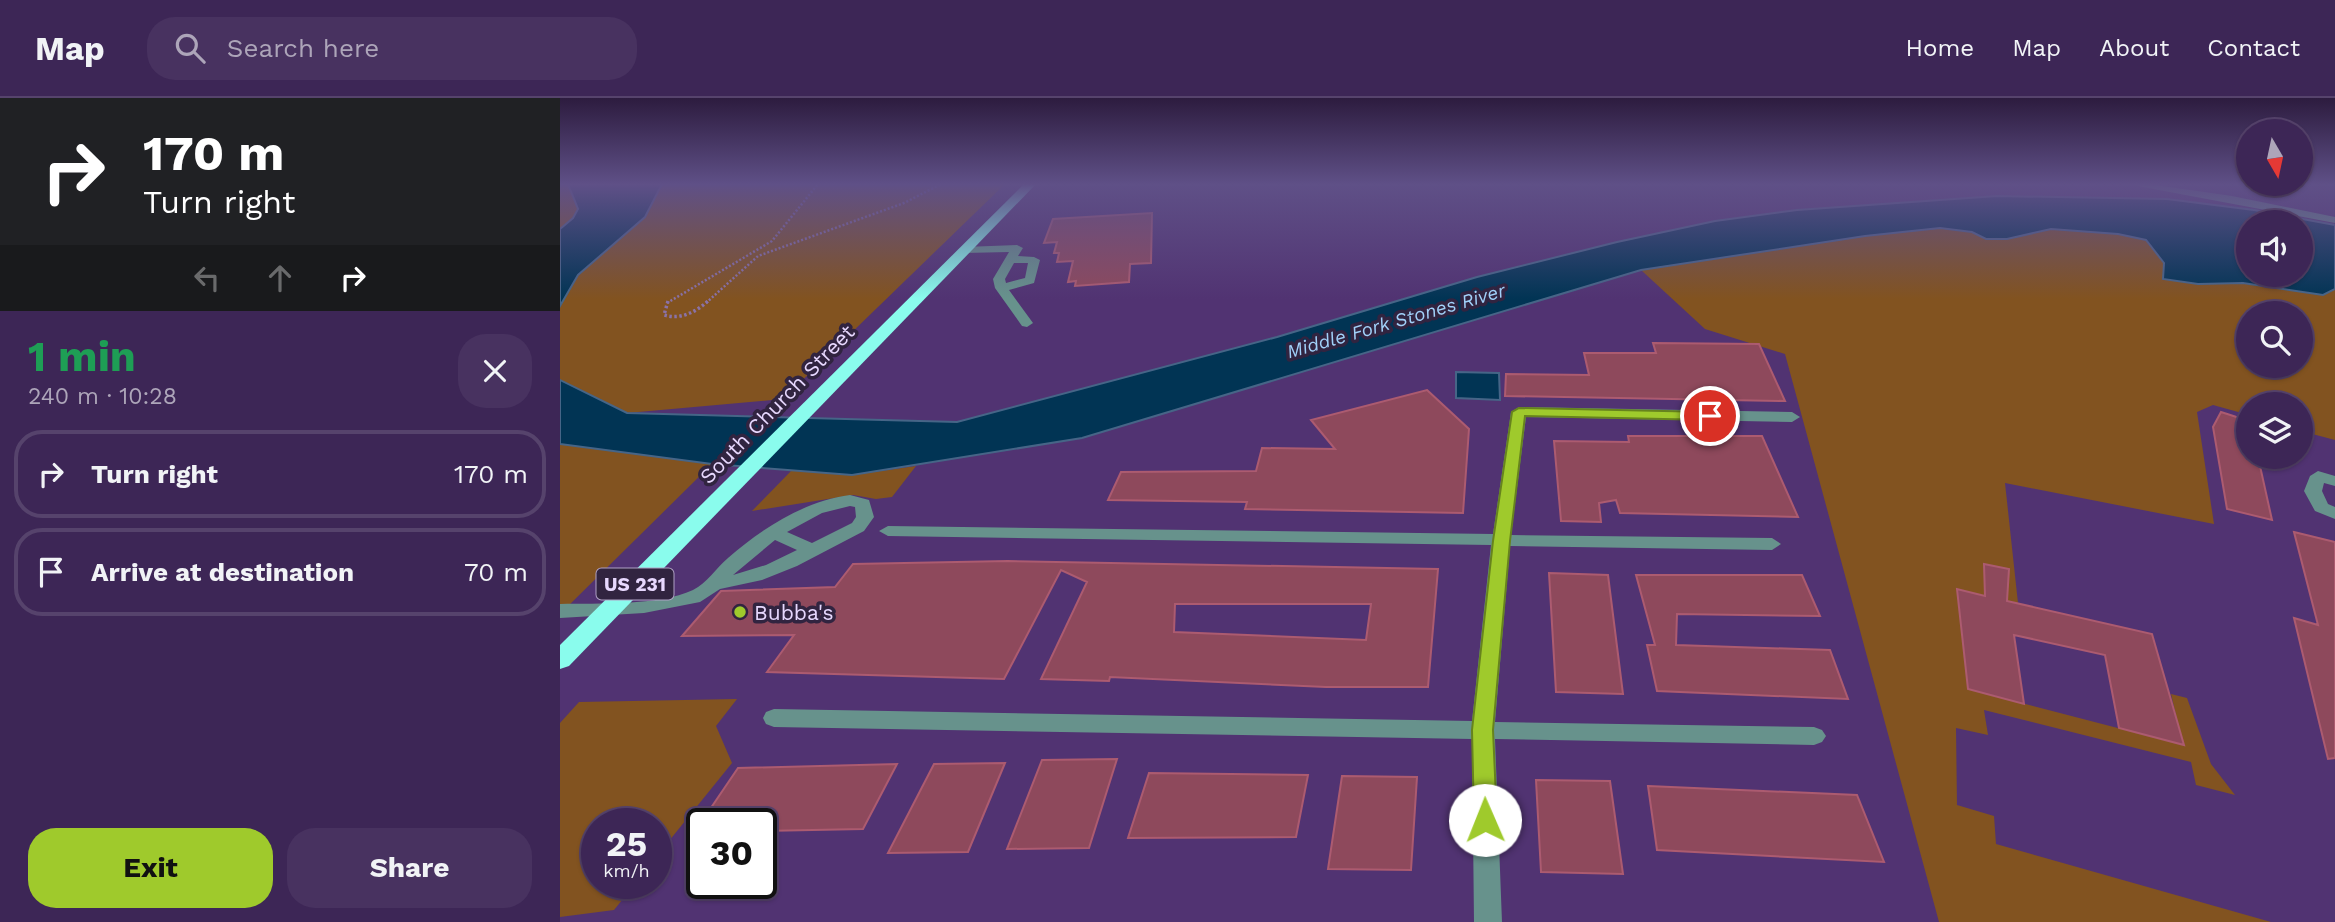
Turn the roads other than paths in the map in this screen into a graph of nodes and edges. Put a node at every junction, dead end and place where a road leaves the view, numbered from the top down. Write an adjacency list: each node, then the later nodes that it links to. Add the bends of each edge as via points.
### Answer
1 (992, 222): 2 (highway, South Church Street / US 231)
2 (964, 250): 3 (street, via 1017,248); 15 (highway, South Church Street / US 231)
3 (1011, 259): 4 (street, via 999,279); 4 (street, via 1034,260 1030,281)
4 (1001, 288): 5 (street)
5 (1027, 323)
6 (1792, 417): 11 (street, via 1519,412)
7 (2335, 481): 8 (street, via 2318,476 2313,491 2321,507)
8 (2335, 514)
9 (888, 531): 11 (street)
10 (774, 533): 13 (street); 13 (street, via 800,517 848,500 860,501 865,517 858,527); 14 (street, via 737,560)
11 (1501, 541): 12 (street); 19 (street)
12 (1772, 544)
13 (813, 550): 14 (street, via 757,575)
14 (718, 583): 15 (street, via 693,597)
15 (610, 610): 16 (street); 17 (highway, South Church Street / US 231)
16 (560, 611)
17 (560, 660)
18 (774, 718): 19 (street)
19 (1483, 730): 20 (street); 21 (street)
20 (1814, 736)
21 (1488, 922)

